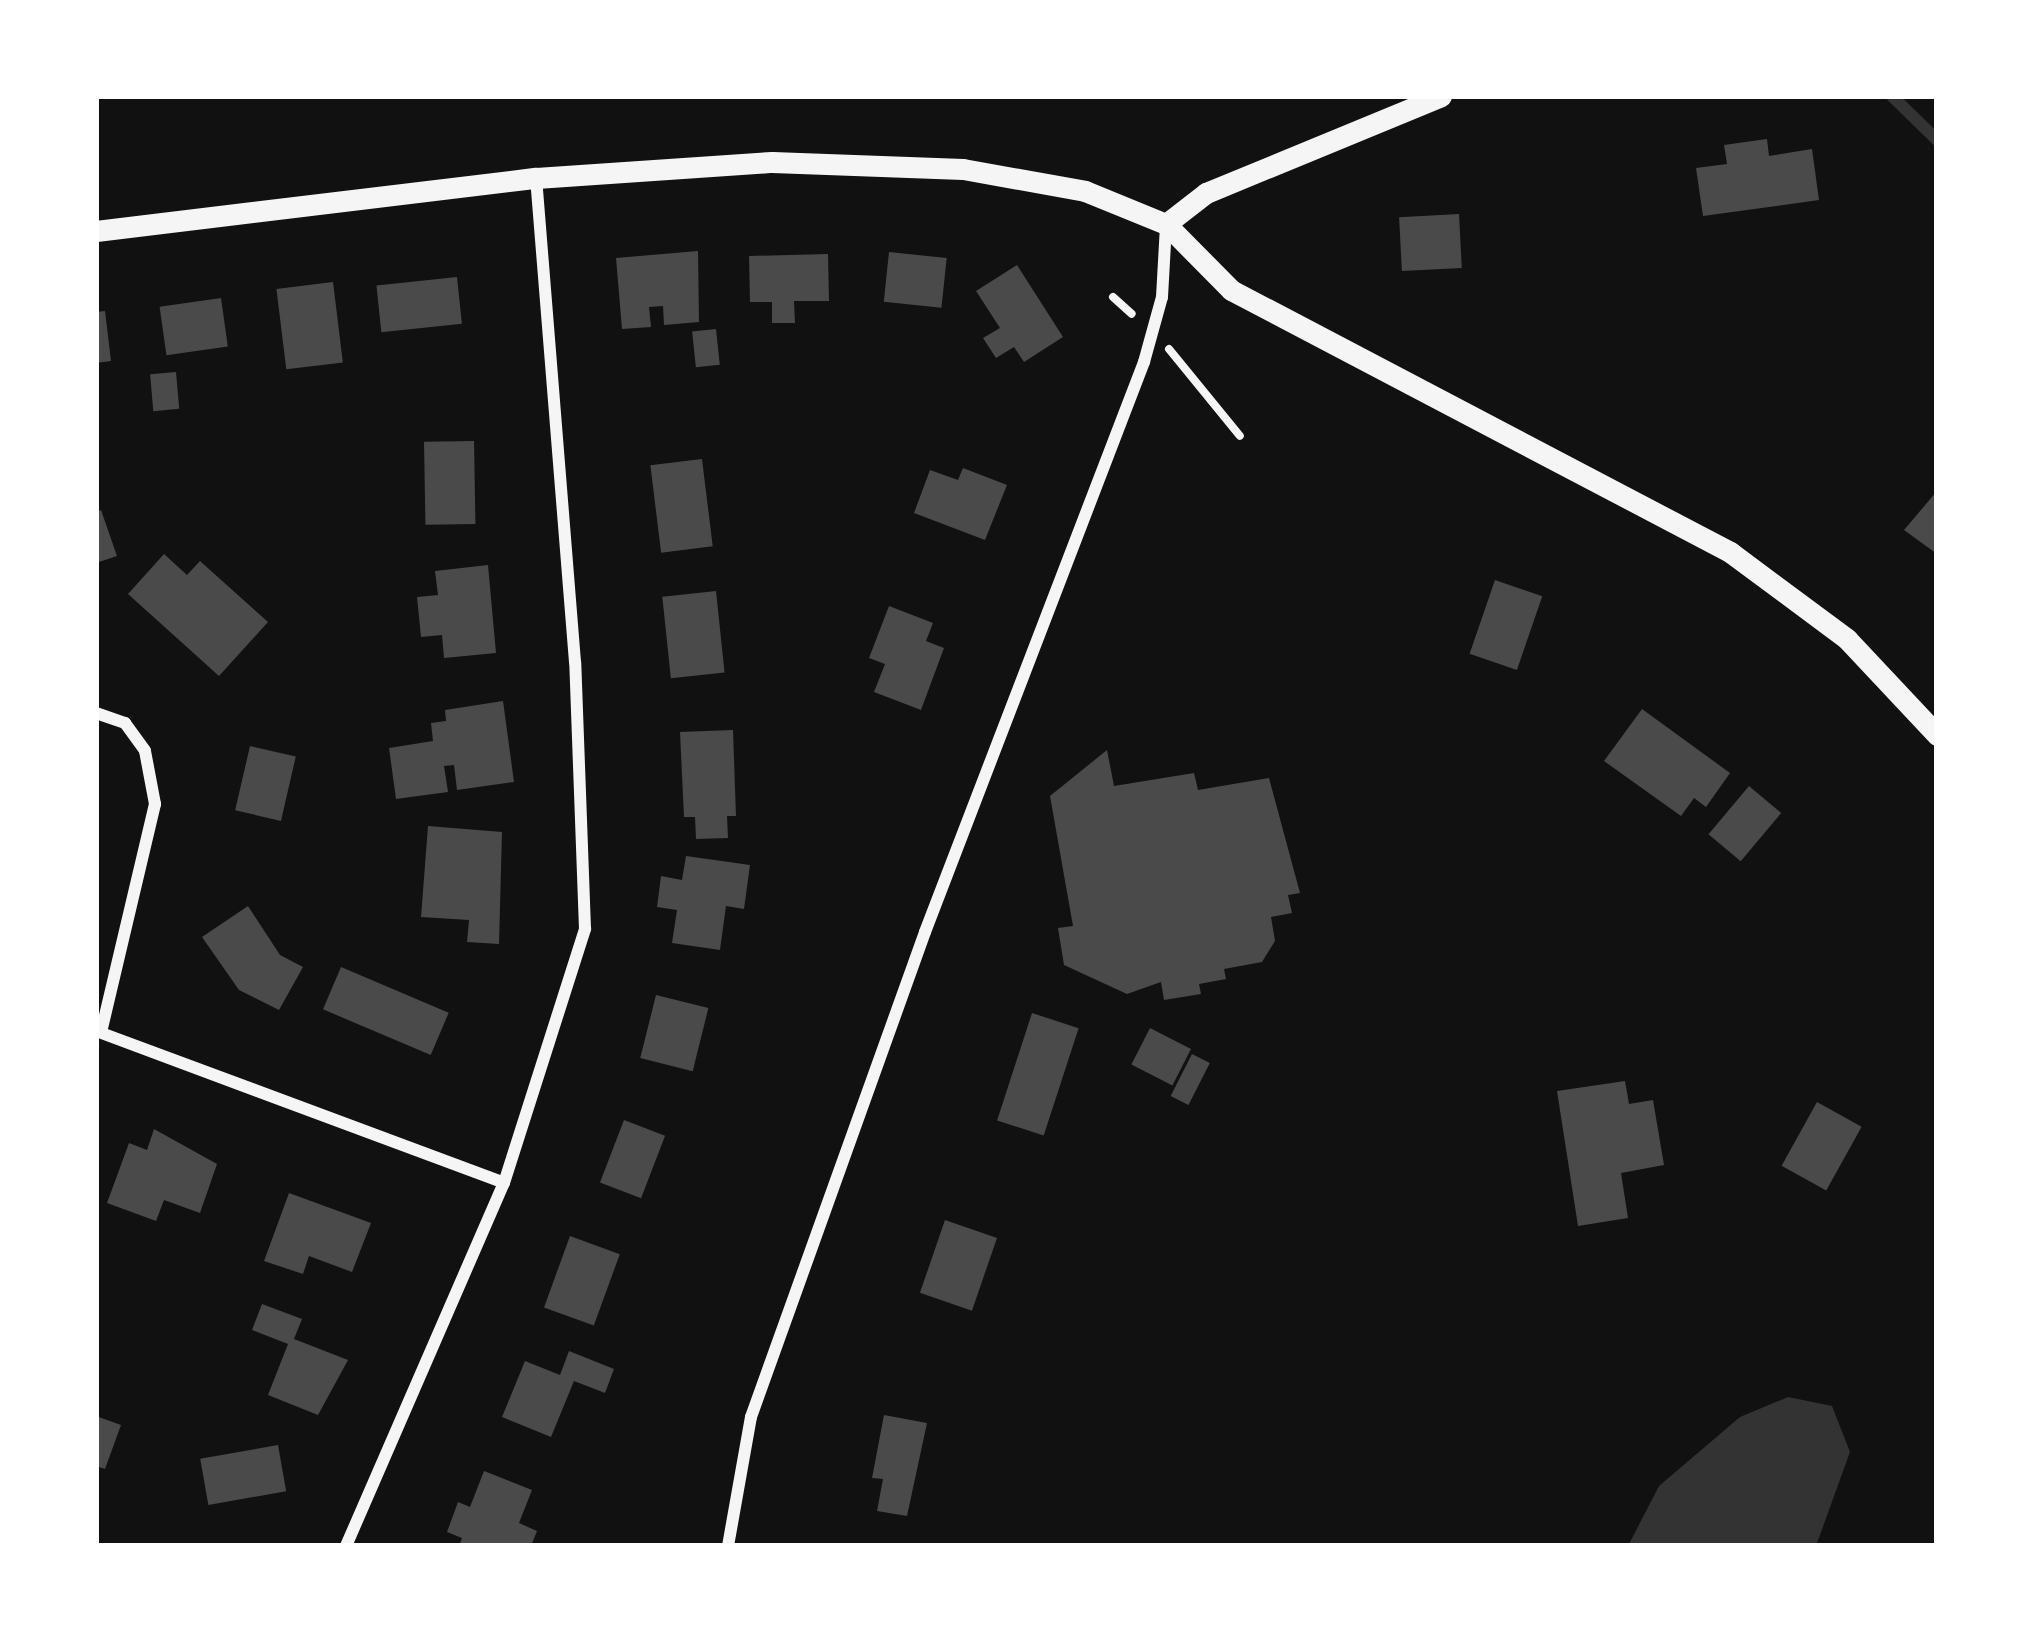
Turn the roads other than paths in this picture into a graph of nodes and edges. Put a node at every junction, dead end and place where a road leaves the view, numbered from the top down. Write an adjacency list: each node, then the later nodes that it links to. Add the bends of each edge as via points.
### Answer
1 (1442, 96): 3 (street, via 1206,193)
2 (536, 178): 3 (street, via 667,165 890,163 1085,190); 4 (street); 8 (street, via 575,662 585,929)
3 (1166, 224): 6 (street, via 1232,290 1730,552 1847,639); 10 (street, via 1154,333 751,1417)
4 (96, 231)
5 (96, 713): 7 (street, via 125,723 145,751 155,804)
6 (1937, 735)
7 (98, 1031): 8 (street)
8 (504, 1183): 9 (street)
9 (346, 1546)
10 (728, 1546)

